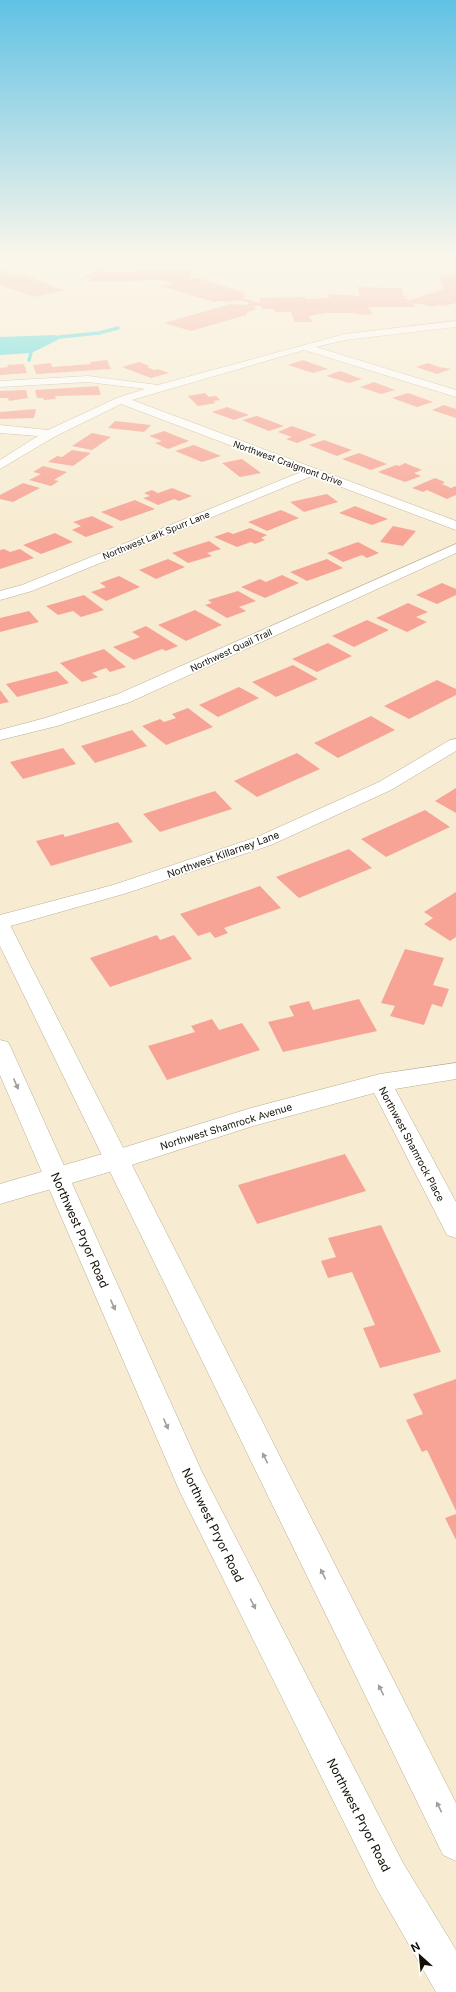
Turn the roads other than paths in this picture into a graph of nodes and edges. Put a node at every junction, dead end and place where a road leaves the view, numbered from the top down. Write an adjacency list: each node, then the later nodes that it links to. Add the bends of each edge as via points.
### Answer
1 (301, 348): 4 (street)
2 (307, 348): 5 (street)
3 (0, 384): 4 (street, via 88,379)
4 (158, 388): 6 (street)
5 (456, 394)
6 (121, 400): 8 (street); 10 (street, Northwest Craigmont Drive)
7 (0, 429): 8 (street)
8 (50, 434): 9 (street)
9 (0, 465)
10 (312, 472): 11 (street, Northwest Craigmont Drive); 13 (street, Northwest Lark Spurr Lane, via 27,588)
11 (456, 526)
12 (456, 548): 14 (street, Northwest Quail Trail, via 124,698 51,722)
13 (0, 596)
14 (0, 735)
15 (456, 744): 16 (street, Northwest Killarney Lane, via 385,786 264,841 135,884)
16 (0, 924): 20 (street)
17 (0, 1048): 21 (street, Northwest Pryor Road, one-way to 21)
18 (456, 1071): 19 (street, Northwest Shamrock Avenue)
19 (380, 1083): 20 (street, Northwest Shamrock Avenue, via 251,1117); 23 (street, Northwest Shamrock Place)
20 (116, 1160): 21 (street, Northwest Shamrock Avenue); 24 (street, one-way to 20)
21 (57, 1177): 22 (street, Northwest Shamrock Avenue); 25 (street, Northwest Pryor Road, one-way to 25, via 191,1482 390,1876)
22 (0, 1194)
23 (456, 1227)
24 (456, 1842)
25 (456, 1988)

